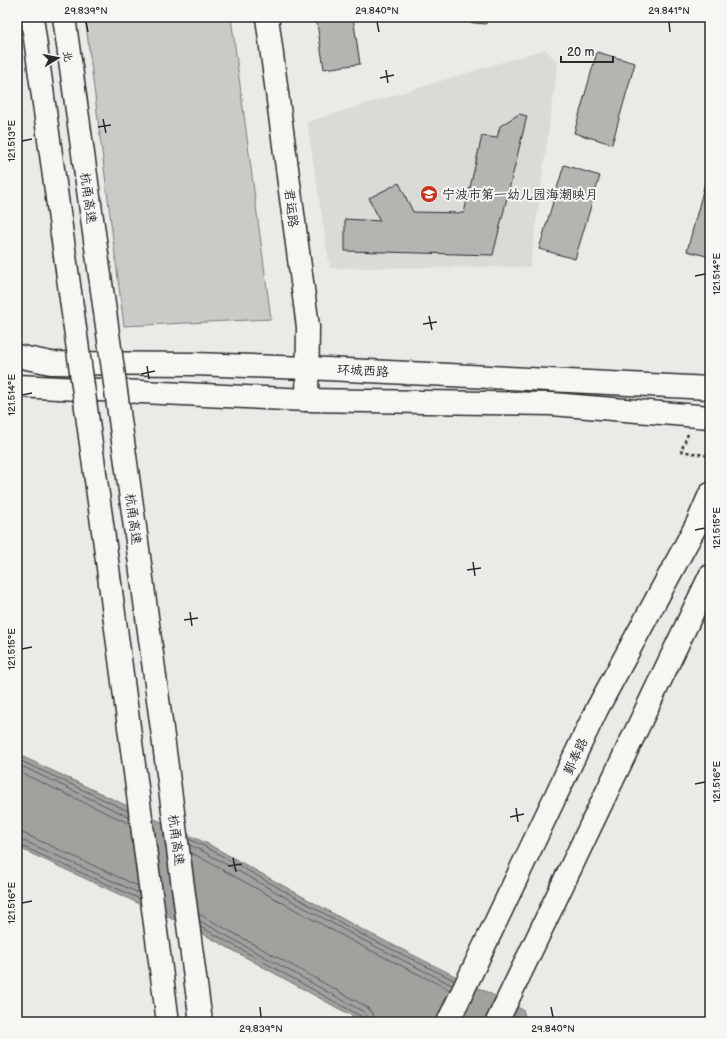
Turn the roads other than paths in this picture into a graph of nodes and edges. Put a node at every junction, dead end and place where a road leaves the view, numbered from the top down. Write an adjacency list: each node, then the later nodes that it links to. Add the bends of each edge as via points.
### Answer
1 (32, 17): 13 (main road, bridge)
2 (64, 17): 14 (main road, 杭甬高速, bridge)
3 (267, 17): 5 (main road, 君运路, via 308,327)
4 (17, 356): 5 (main road, 环城西路, via 51,363)
5 (307, 368): 7 (main road, 环城西路); 8 (main road, 君运路)
6 (17, 386): 8 (main road)
7 (710, 388)
8 (307, 400): 9 (main road, via 552,404)
9 (710, 417)
10 (710, 494): 15 (main road, 鄞奉路, via 697,524 597,709)
11 (710, 576): 12 (main road)
12 (501, 1014)
13 (168, 1022)
14 (201, 1022)
15 (448, 1022)

